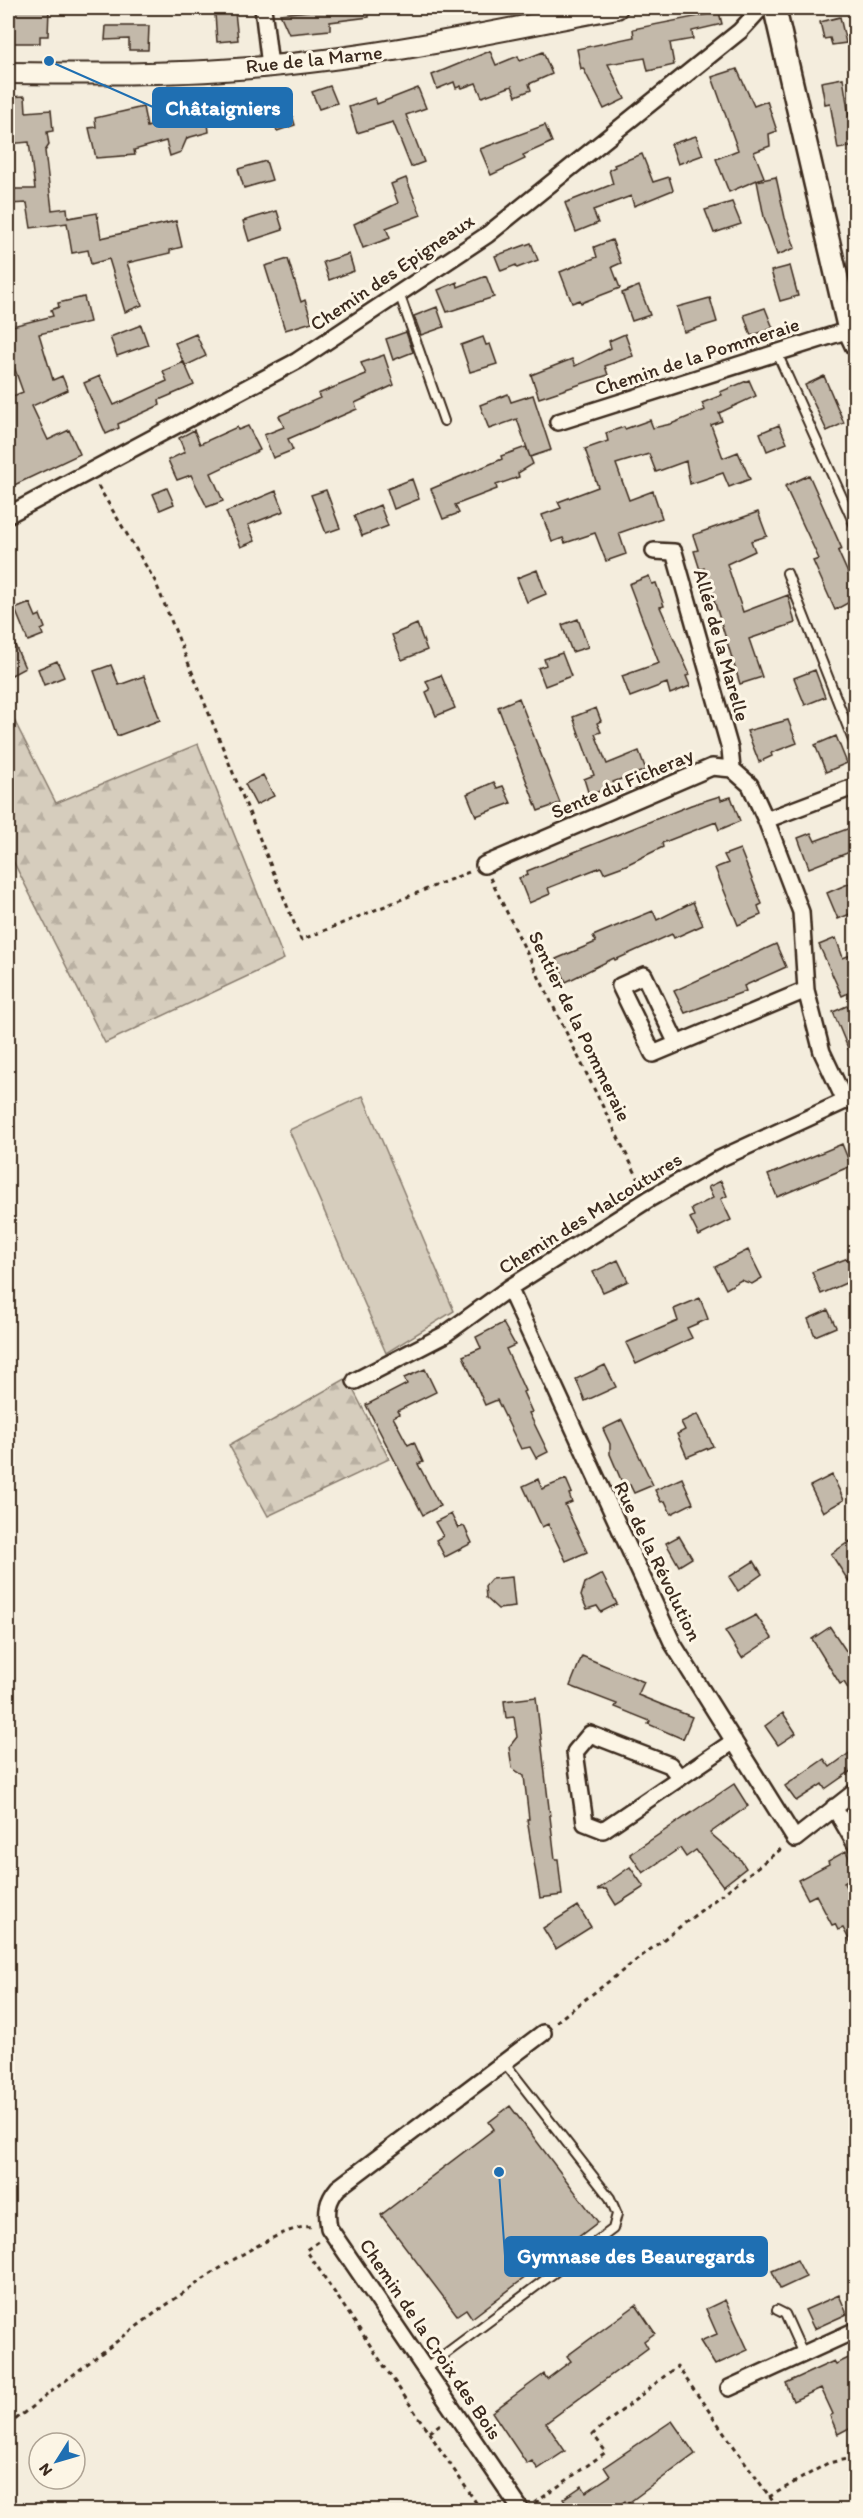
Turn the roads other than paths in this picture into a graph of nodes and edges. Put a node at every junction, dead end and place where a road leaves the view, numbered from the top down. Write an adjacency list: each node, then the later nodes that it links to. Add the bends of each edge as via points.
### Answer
1 (263, 8): 4 (street)
2 (617, 8): 4 (street, Rue de la Marne, via 409,48)
3 (771, 8): 6 (street, Chemin des Epigneaux, via 487,235); 7 (main road)
4 (270, 66): 5 (street, Rue de la Marne)
5 (8, 73)
6 (399, 293): 9 (lane); 11 (street, Chemin des Epigneaux, via 297,361)
7 (852, 338): 8 (street, Chemin de la Pommeraie)
8 (777, 353): 10 (street, Chemin de la Pommeraie); 12 (lane)
9 (444, 421)
10 (558, 422)
11 (8, 515)
12 (855, 528)
13 (654, 551): 16 (street, Allée de la Marelle, via 674,552 730,749)
14 (787, 573): 15 (lane)
15 (855, 748)
16 (732, 769): 18 (street, via 750,785); 19 (street, Sente du Ficheray, via 712,767)
17 (855, 786): 18 (street)
18 (766, 820): 20 (street, via 801,912)
19 (484, 865)
20 (806, 990): 21 (street); 22 (street, via 822,1052)
21 (677, 1044): 21 (street, via 653,1054 620,986 645,975)
22 (850, 1099): 23 (street, Chemin des Malcoutures, via 717,1160)
23 (509, 1288): 24 (street, Chemin des Malcoutures, via 444,1335); 25 (street, Rue de la Révolution, via 673,1644)
24 (355, 1381)
25 (734, 1741): 26 (street); 28 (street, Rue de la Révolution, via 795,1839)
26 (680, 1778): 26 (street, via 603,1830 585,1823 575,1752 590,1734 670,1765)
27 (855, 1791): 28 (street)
28 (834, 1807): 29 (street)
29 (855, 1845)
30 (543, 2033): 31 (street)
31 (504, 2062): 35 (street, Chemin de la Croix des Bois, via 338,2188 328,2200 331,2230); 35 (lane, via 610,2198 617,2214 613,2229)
32 (777, 2310): 34 (lane, via 785,2314)
33 (855, 2330): 34 (street)
34 (803, 2354): 36 (street)
35 (425, 2369): 37 (street, Chemin de la Croix des Bois)
36 (729, 2388)
37 (521, 2511)

